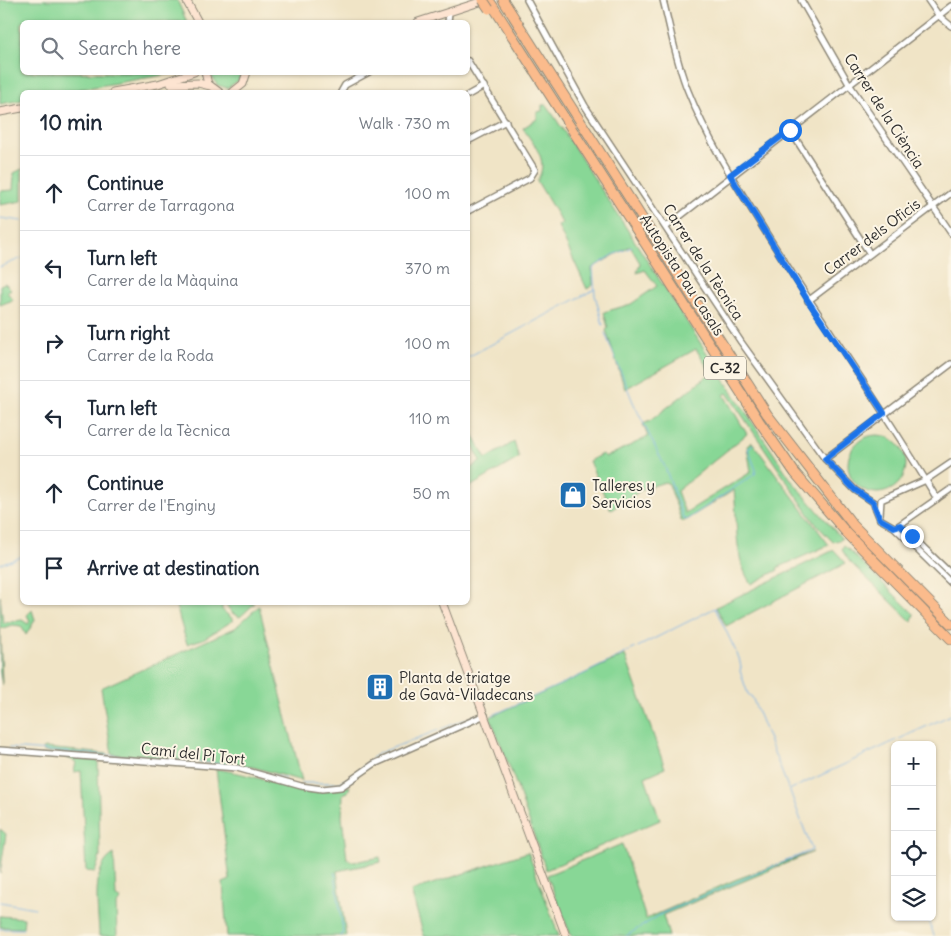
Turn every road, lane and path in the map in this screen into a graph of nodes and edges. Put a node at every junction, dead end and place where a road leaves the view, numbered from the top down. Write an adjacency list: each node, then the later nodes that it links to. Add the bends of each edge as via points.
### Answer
1 (186, 0): 11 (main road)
2 (527, 0): 36 (street, Carrer de la Tècnica, via 585,106)
3 (663, 0): 32 (street, via 688,91)
4 (800, 0): 20 (street, Carrer de la Ciència)
5 (928, 0): 10 (street)
6 (504, 1): 53 (highway, Autopista Pau Casals / C-32, via 767,414 853,525)
7 (487, 3): 9 (main road); 54 (highway, Autopista Pau Casals / C-32, via 795,473 860,548)
8 (951, 6): 10 (street)
9 (449, 13): 12 (main road); 13 (street)
10 (939, 16): 14 (street); 20 (street)
11 (197, 20)
12 (438, 20)
13 (448, 20)
14 (951, 26)
15 (470, 64): 22 (street)
16 (185, 75): 19 (main road)
17 (206, 75): 21 (main road)
18 (365, 75): 25 (street)
19 (158, 84): 21 (main road); 23 (main road)
20 (849, 84): 30 (street); 34 (street, Carrer de la Ciència)
21 (210, 86): 24 (main road)
22 (484, 86): 26 (street); 29 (street)
23 (124, 90)
24 (216, 90)
25 (343, 90)
26 (470, 94)
27 (20, 108): 28 (main road)
28 (0, 112)
29 (506, 121): 31 (street); 35 (street, via 535,170 530,178)
30 (790, 130): 32 (street); 38 (street)
31 (470, 140)
32 (730, 175): 36 (street); 39 (street)
33 (951, 193): 34 (street, Carrer dels Oficis)
34 (932, 208): 37 (street, Carrer de la Ciència); 38 (street, Carrer dels Oficis)
35 (470, 210)
36 (666, 227): 42 (street, Carrer de la Tècnica, via 741,342)
37 (951, 233)
38 (870, 254): 39 (street, Carrer dels Oficis)
39 (808, 301): 41 (street)
40 (951, 364): 41 (street)
41 (884, 413): 42 (street); 44 (street)
42 (825, 459): 47 (street, Carrer de la Tècnica, via 855,490 873,502)
43 (951, 463): 44 (street)
44 (926, 480): 46 (street); 47 (street, via 881,500)
45 (951, 489): 46 (street)
46 (937, 499): 48 (street)
47 (880, 519): 49 (street)
48 (900, 525): 49 (street); 50 (street)
49 (894, 527): 51 (street)
50 (951, 574)
51 (951, 583)
52 (443, 605): 55 (main road)
53 (951, 624)
54 (951, 639)
55 (485, 715): 56 (street, Camí del Pi Tort, via 374,764 341,786 322,788 301,786 237,768); 57 (main road)
56 (0, 750)
57 (566, 936)

